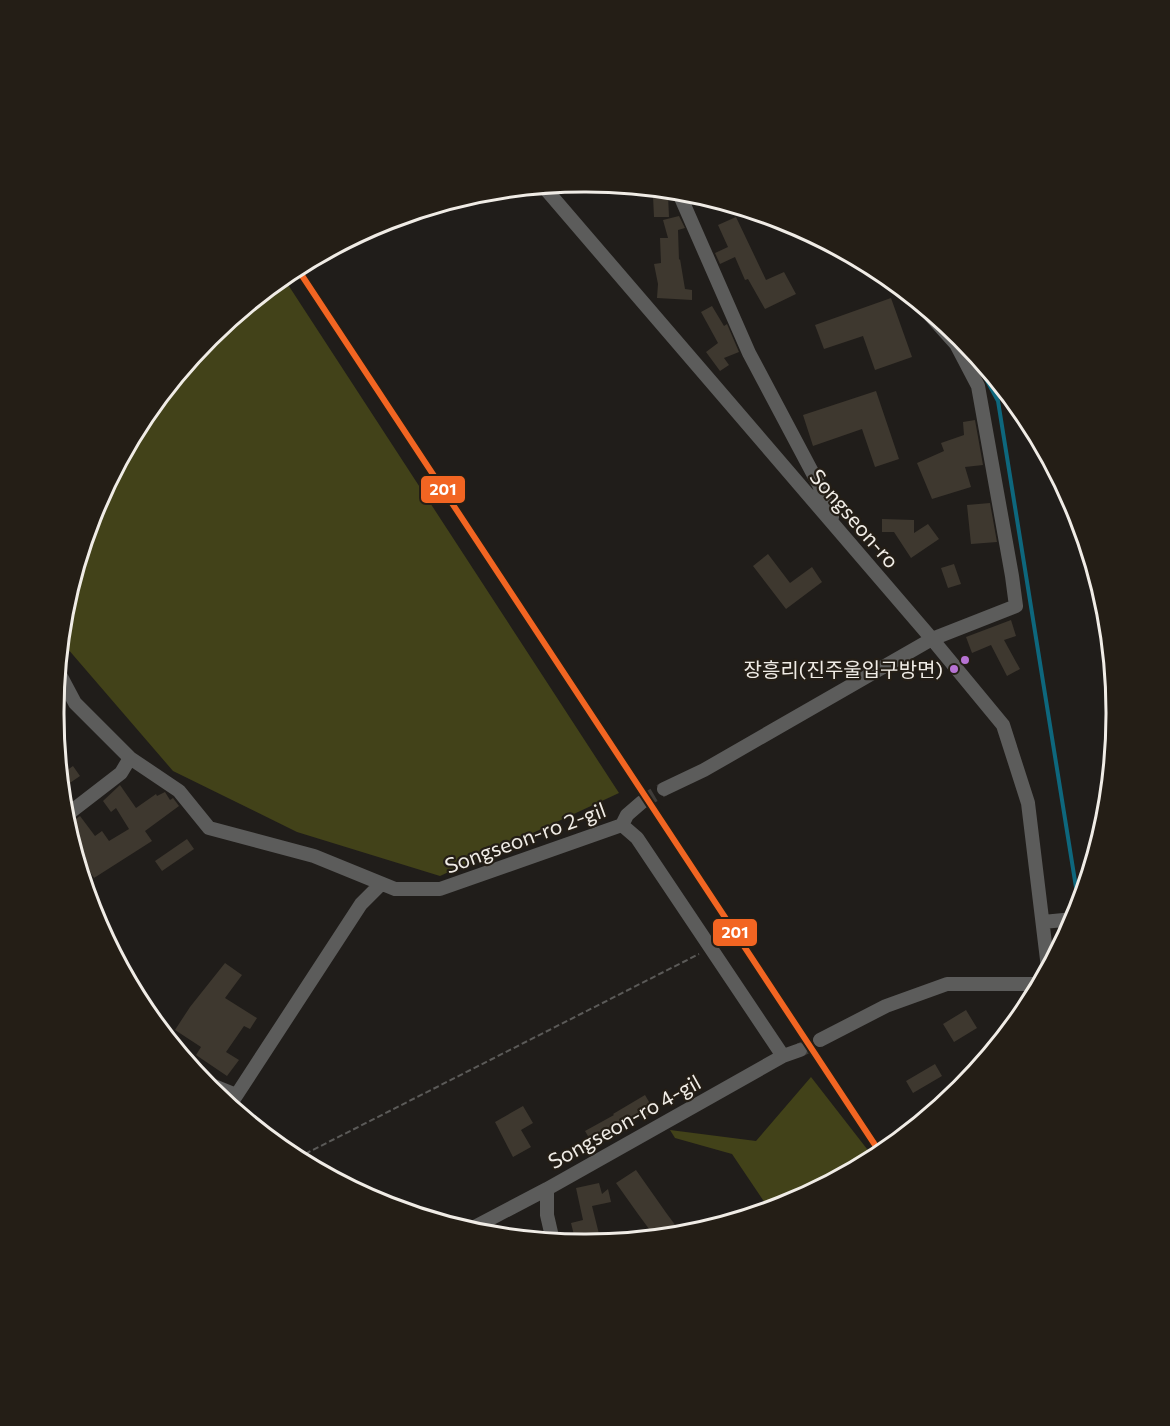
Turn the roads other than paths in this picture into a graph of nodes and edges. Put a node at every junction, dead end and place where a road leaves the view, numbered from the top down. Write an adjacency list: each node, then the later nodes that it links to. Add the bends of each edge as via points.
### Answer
1 (550, 194): 4 (street, Songseon-ro)
2 (683, 202): 4 (street, via 749,352 819,485)
3 (961, 354): 5 (street, via 978,386 1016,606)
4 (837, 529): 5 (street, Songseon-ro)
5 (932, 639): 8 (street); 14 (street, Songseon-ro, via 1003,725 1028,803)
6 (66, 685): 7 (street, Songseon-ro 2-gil, via 75,703)
7 (130, 758): 10 (street, via 122,773); 12 (street, Songseon-ro 2-gil, via 179,791 209,828 314,856)
8 (664, 789)
9 (642, 802): 11 (street, Songseon-ro 2-gil)
10 (74, 809)
11 (622, 825): 12 (street, Songseon-ro 2-gil, via 440,889 395,889); 19 (street, via 637,838)
12 (381, 884): 20 (street, via 361,904)
13 (1062, 920): 14 (street)
14 (1042, 922): 15 (street, Songseon-ro)
15 (1046, 954)
16 (1029, 984): 17 (street, via 946,984 886,1006)
17 (820, 1040)
18 (800, 1050): 19 (street, Songseon-ro 4-gil)
19 (783, 1056): 21 (street, Songseon-ro 4-gil)
20 (235, 1097)
21 (547, 1189): 22 (street, Songseon-ro 4-gil); 23 (street)
22 (483, 1223)
23 (551, 1232)

